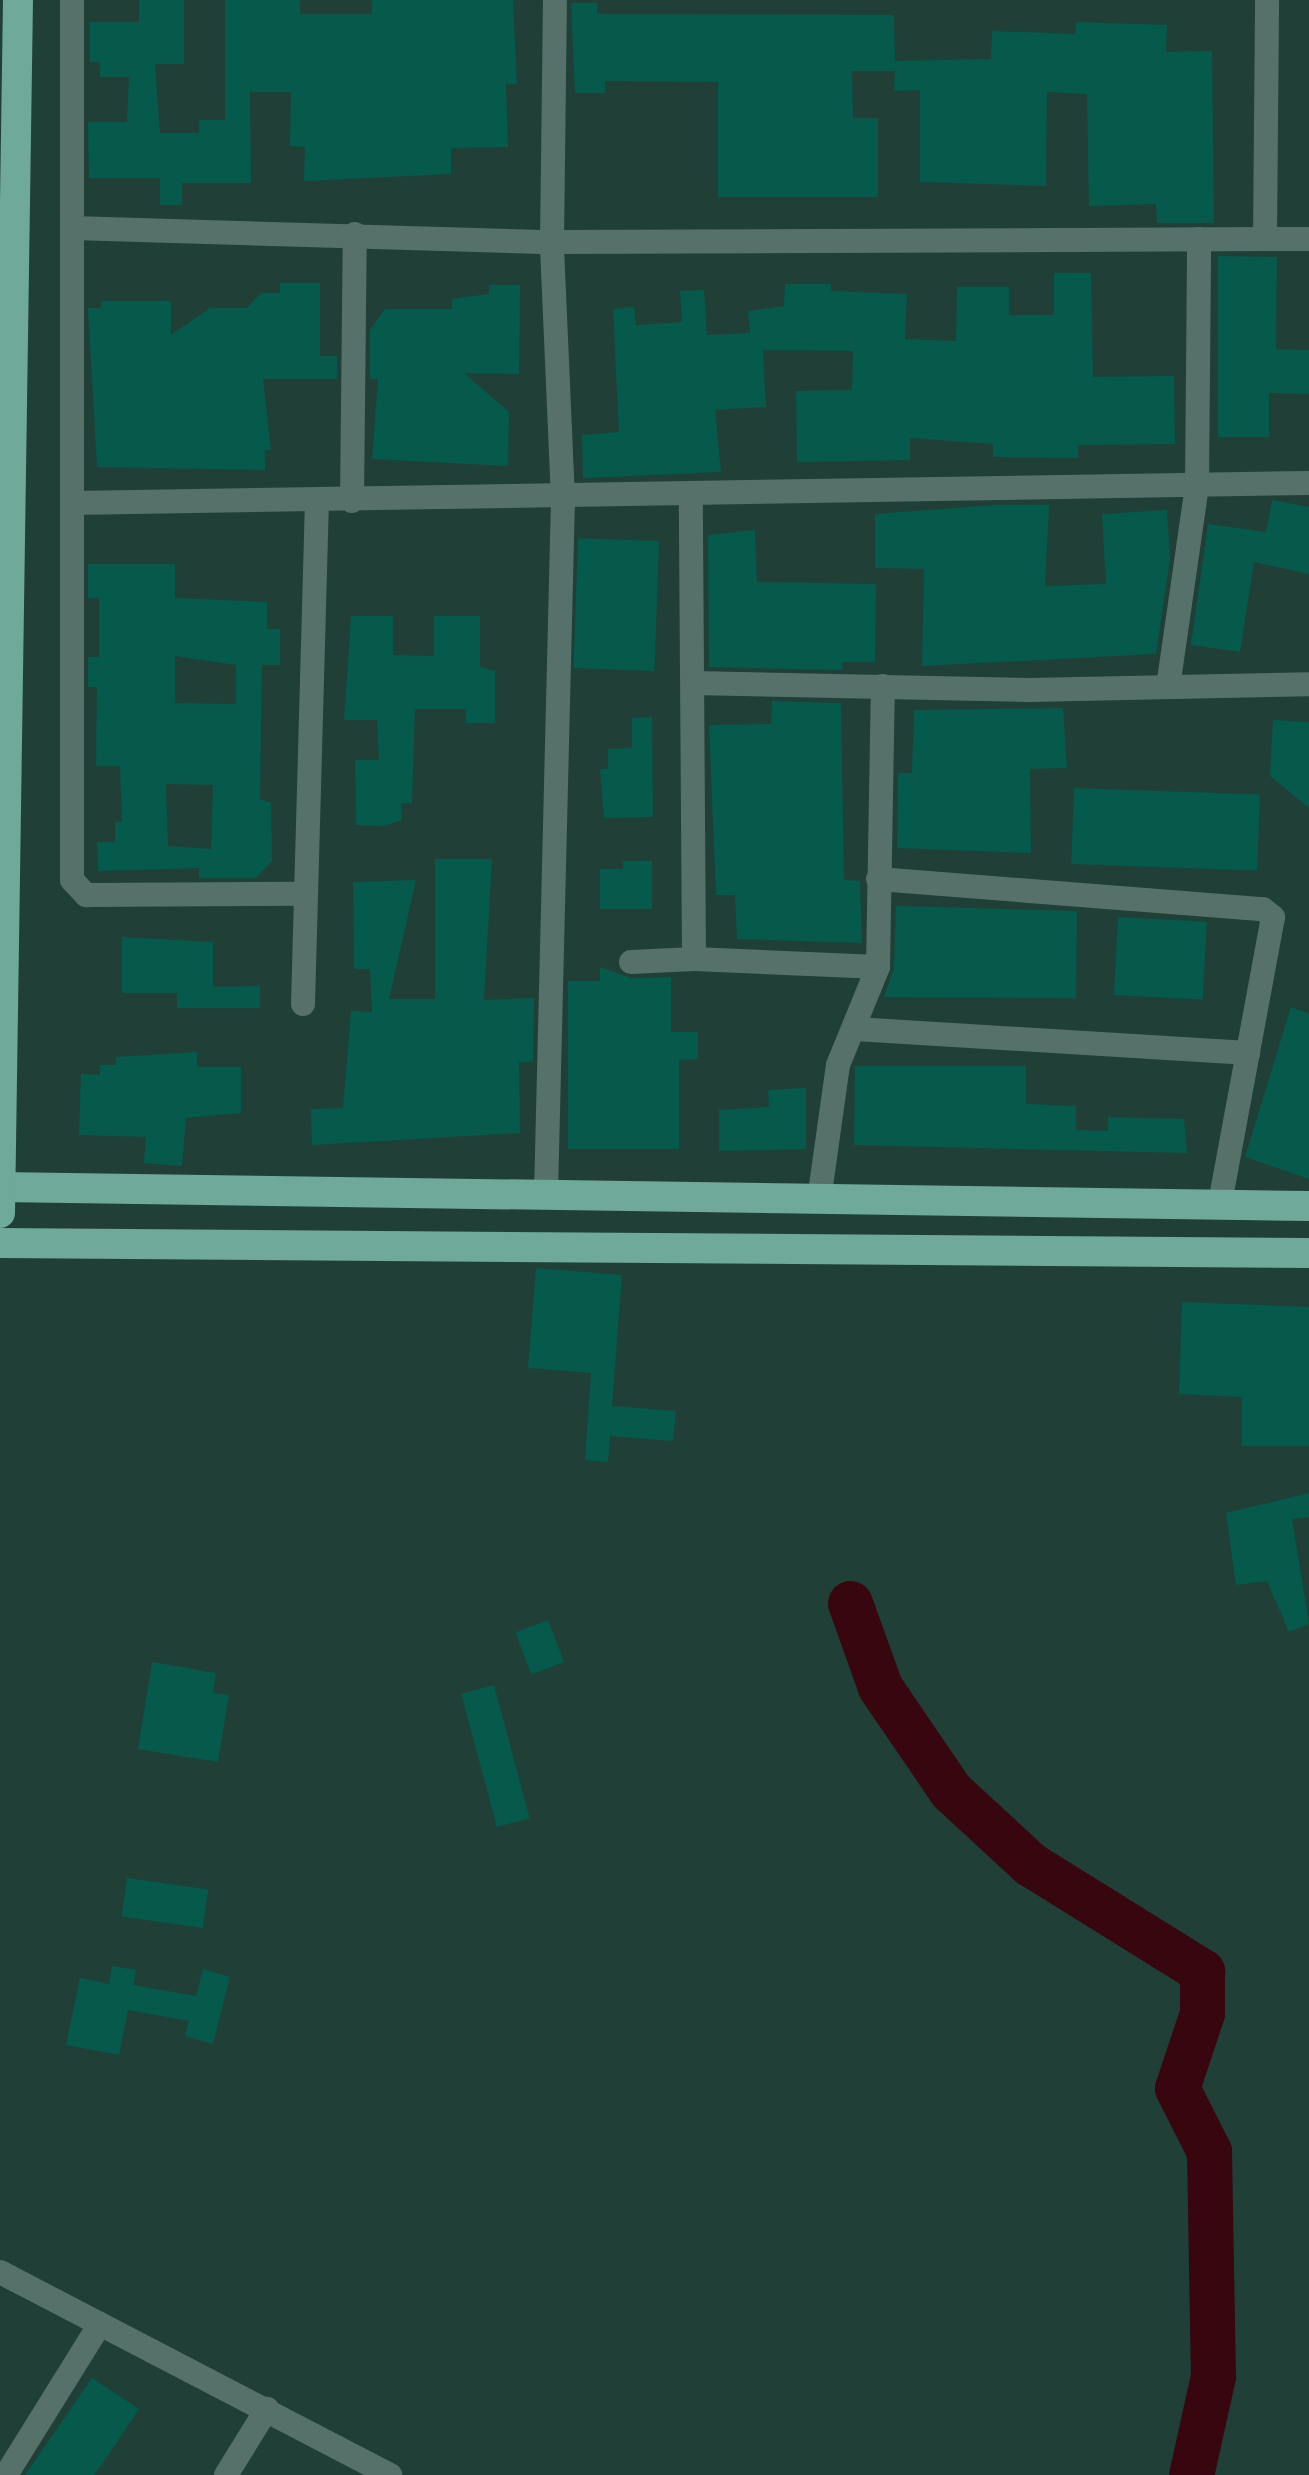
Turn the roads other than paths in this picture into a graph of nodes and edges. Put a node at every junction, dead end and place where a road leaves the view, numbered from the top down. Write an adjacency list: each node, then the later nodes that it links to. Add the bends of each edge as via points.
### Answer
1 (18, 0): 30 (main road)
2 (72, 0): 5 (street)
3 (555, 0): 10 (street)
4 (1267, 0): 8 (street)
5 (72, 228): 6 (street); 17 (street)
6 (355, 233): 10 (street); 16 (street)
7 (1199, 239): 8 (street); 10 (street); 12 (street)
8 (1265, 239): 9 (street)
9 (1309, 239)
10 (552, 242): 14 (street)
11 (1309, 483): 12 (street)
12 (1197, 485): 13 (street); 21 (street)
13 (692, 494): 14 (street); 18 (street)
14 (563, 499): 16 (street); 31 (street)
15 (316, 500): 16 (street); 17 (street); 23 (street)
16 (352, 501)
17 (72, 503): 23 (street, via 75,886 86,895)
18 (694, 683): 20 (street); 24 (street)
19 (1309, 684): 21 (street)
20 (883, 686): 21 (street); 22 (street)
21 (1168, 687)
22 (878, 879): 26 (street); 29 (street, via 1263,909 1273,932)
23 (303, 894): 27 (street)
24 (694, 958): 25 (street); 26 (street)
25 (631, 962)
26 (878, 967): 28 (street)
27 (302, 1004)
28 (855, 1029): 29 (street); 32 (street, via 838,1065)
29 (1248, 1053): 34 (street)
30 (0, 1187): 31 (main road); 35 (main road)
31 (546, 1195): 32 (main road)
32 (819, 1199): 34 (main road)
33 (1309, 1206): 34 (main road)
34 (1219, 1207)
35 (0, 1213)
36 (0, 1243): 37 (main road)
37 (1309, 1252)
38 (0, 2272): 39 (street)
39 (100, 2324): 40 (street); 41 (street)
40 (267, 2409): 42 (street); 43 (street)
41 (6, 2475)
42 (226, 2475)
43 (390, 2475)

